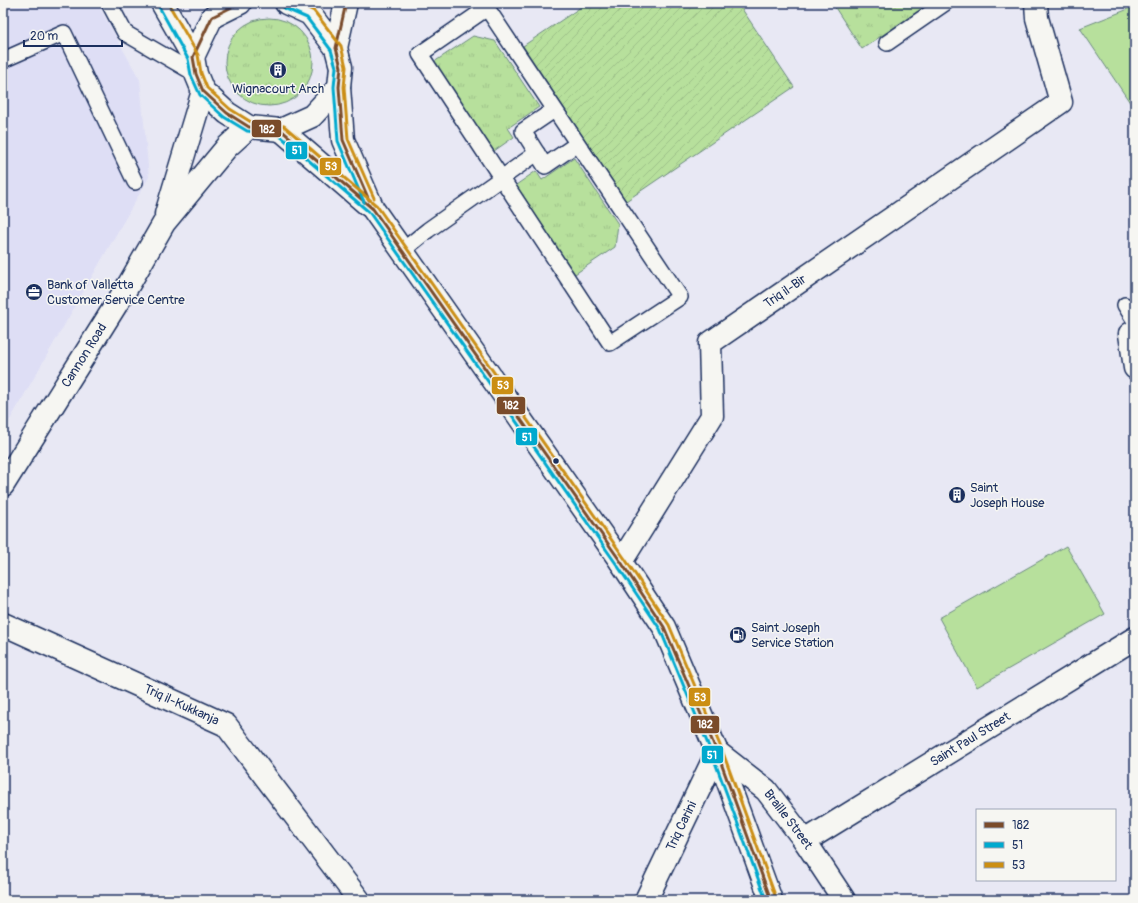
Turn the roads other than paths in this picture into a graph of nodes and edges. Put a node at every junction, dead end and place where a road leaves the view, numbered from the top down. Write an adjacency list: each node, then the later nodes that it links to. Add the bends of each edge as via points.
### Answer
1 (109, 3): 12 (lane, via 125,33)
2 (162, 3): 12 (main road)
3 (240, 3): 12 (main road, Cannon Road, via 212,17)
4 (286, 3): 10 (main road, via 310,14)
5 (346, 3): 10 (main road)
6 (946, 3): 9 (lane)
7 (1036, 3): 28 (main road, Triq il-Bir, via 1037,18 1061,102 710,343 712,416)
8 (485, 6): 14 (lane); 19 (lane, via 420,54)
9 (886, 43)
10 (336, 48): 13 (main road, via 341,67)
11 (3, 60): 20 (lane, via 64,33)
12 (197, 74): 15 (main road, via 227,113); 22 (main road, Cannon Road)
13 (339, 87): 16 (main road, via 312,116); 21 (main road, via 343,140)
14 (554, 110): 17 (lane); 18 (lane, via 523,131)
15 (249, 127): 16 (main road); 22 (main road, Cannon Road, via 228,147)
16 (281, 130): 21 (main road)
17 (577, 144): 18 (lane, via 545,166); 19 (lane, via 680,297 610,343)
18 (537, 153): 19 (lane)
19 (502, 179): 23 (lane)
20 (135, 182)
21 (373, 209): 23 (main road)
22 (164, 223): 27 (main road, Cannon Road)
23 (402, 251): 28 (main road)
24 (1125, 305): 25 (lane)
25 (1133, 329): 26 (main road)
26 (1135, 368)
27 (3, 486)
28 (622, 562): 31 (main road, via 664,627)
29 (3, 624): 33 (main road, Triq il-Kukkanja, via 226,725)
30 (1135, 638): 32 (main road, Saint Paul Street)
31 (717, 752): 32 (main road, Braille Street, via 766,790); 34 (main road, Triq Carini); 35 (main road)
32 (805, 841): 36 (main road, Braille Street)
33 (359, 900)
34 (646, 900)
35 (771, 900)
36 (844, 900)

